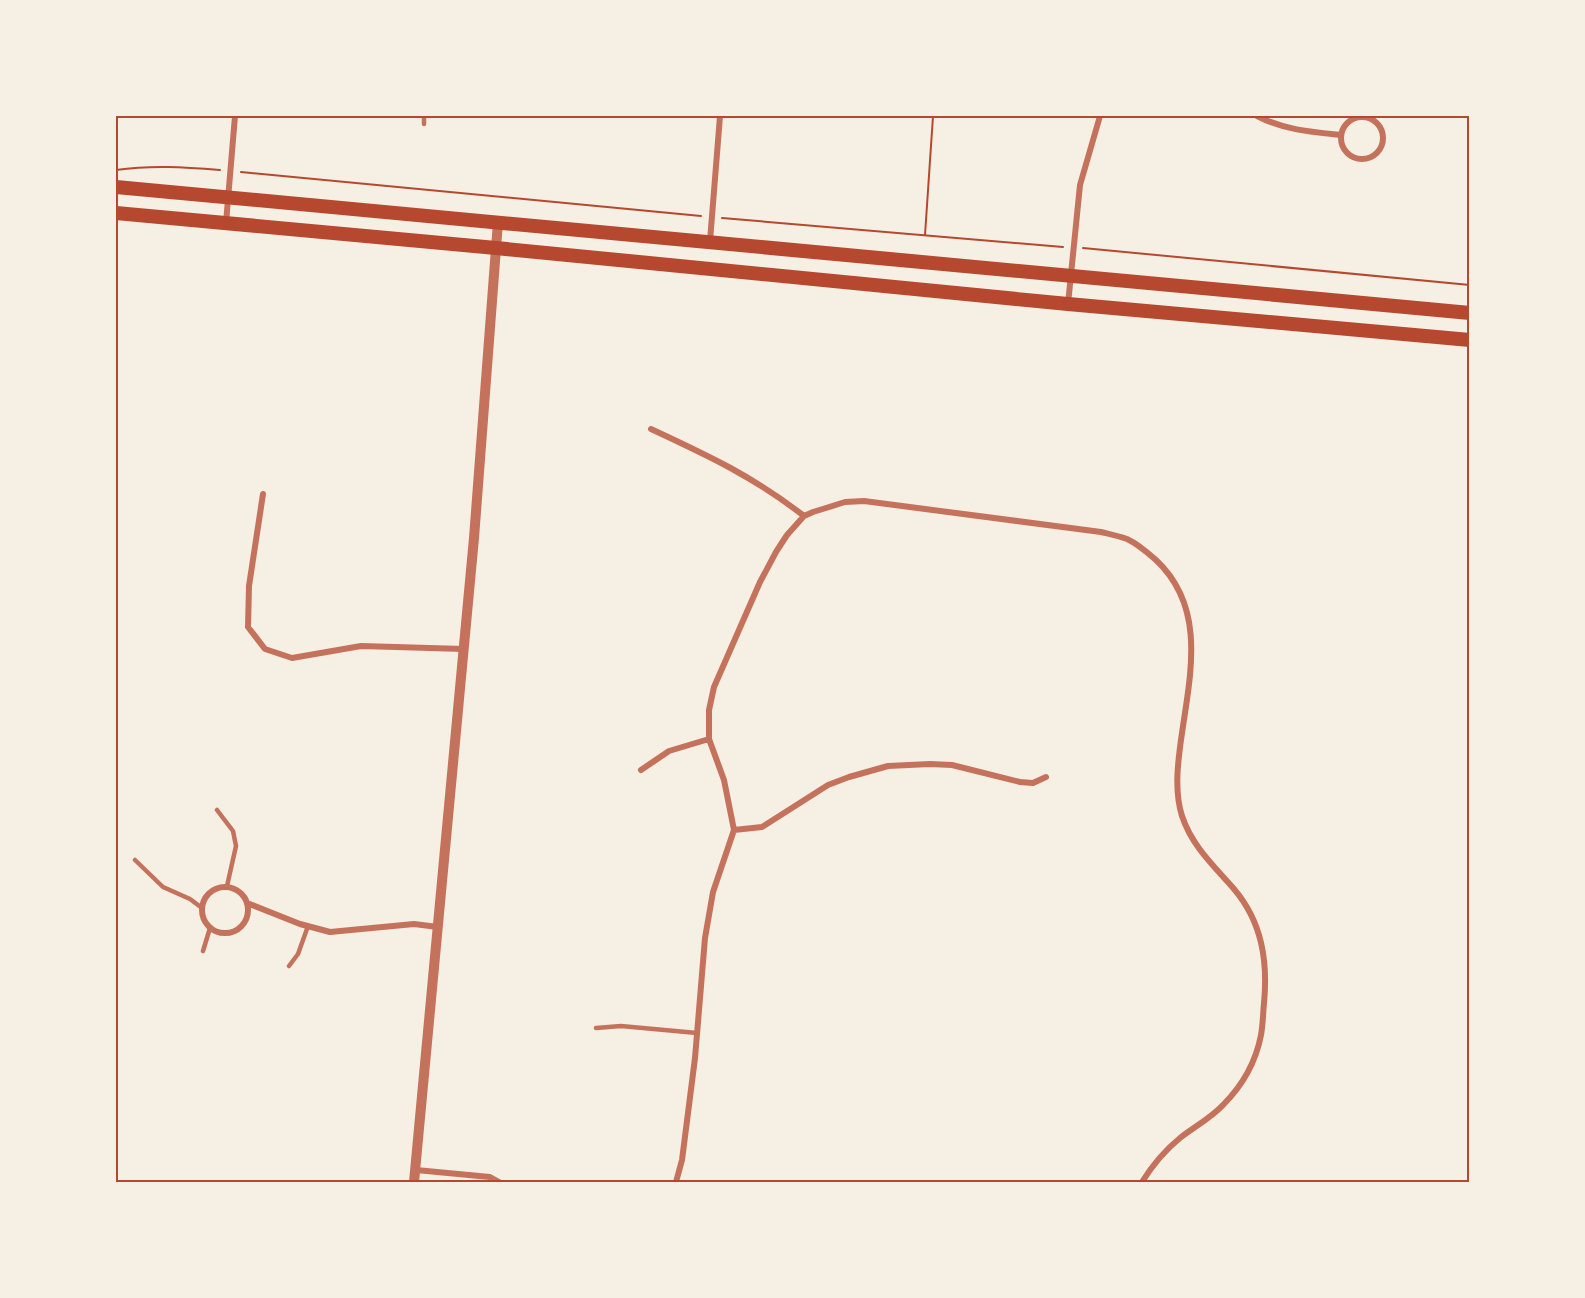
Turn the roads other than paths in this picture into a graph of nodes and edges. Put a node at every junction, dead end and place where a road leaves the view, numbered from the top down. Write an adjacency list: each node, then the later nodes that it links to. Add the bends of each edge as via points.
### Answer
1 (235, 116): 9 (street)
2 (424, 116): 6 (lane)
3 (720, 116): 13 (street)
4 (1100, 116): 15 (street, via 1080,185)
5 (1257, 116): 7 (street, via 1300,131)
6 (424, 124)
7 (1341, 135): 7 (street, via 1344,149 1361,160 1374,156 1383,145 1383,131 1368,118 1348,123)
8 (116, 187): 9 (main road)
9 (228, 198): 11 (main road); 12 (street)
10 (116, 213): 12 (main road)
11 (498, 222): 13 (main road); 14 (street)
12 (226, 224): 14 (main road)
13 (710, 241): 15 (main road)
14 (496, 248): 16 (main road); 22 (street)
15 (1070, 276): 16 (street); 17 (main road)
16 (1068, 304): 18 (main road)
17 (1470, 314)
18 (1470, 340)
19 (651, 429): 21 (street, via 755,480)
20 (263, 494): 22 (street, via 249,586 248,627 265,649 292,658 361,646)
21 (804, 516): 23 (street, via 787,535 760,582 714,687); 43 (street, via 845,502 864,501 1101,532 1127,539 1144,549 1169,572 1185,602 1192,638 1179,753 1182,815 1201,853 1248,908 1257,926 1266,977 1261,1034 1241,1084 1222,1106 1153,1164)
22 (464, 649): 33 (street)
23 (709, 739): 24 (street, via 669,751); 27 (street, via 724,780)
24 (641, 770)
25 (1046, 777): 27 (street, via 1034,783 952,765 888,766 828,785 762,827)
26 (216, 810): 29 (lane, via 233,831 236,846)
27 (734, 830): 38 (street, via 713,892 705,938)
28 (135, 860): 31 (lane, via 163,887)
29 (227, 886): 30 (street, via 240,891); 31 (street, via 207,894)
30 (247, 903): 32 (street); 34 (street, via 247,917 238,929 224,933)
31 (202, 908): 34 (street)
32 (308, 926): 33 (street, via 330,932 414,924); 36 (lane)
33 (438, 927): 39 (street)
34 (210, 928): 35 (lane)
35 (203, 951)
36 (289, 966)
37 (596, 1028): 38 (lane)
38 (698, 1032): 42 (street)
39 (416, 1170): 40 (street); 41 (street, via 490,1177)
40 (414, 1182)
41 (499, 1182)
42 (676, 1182)
43 (1142, 1182)

